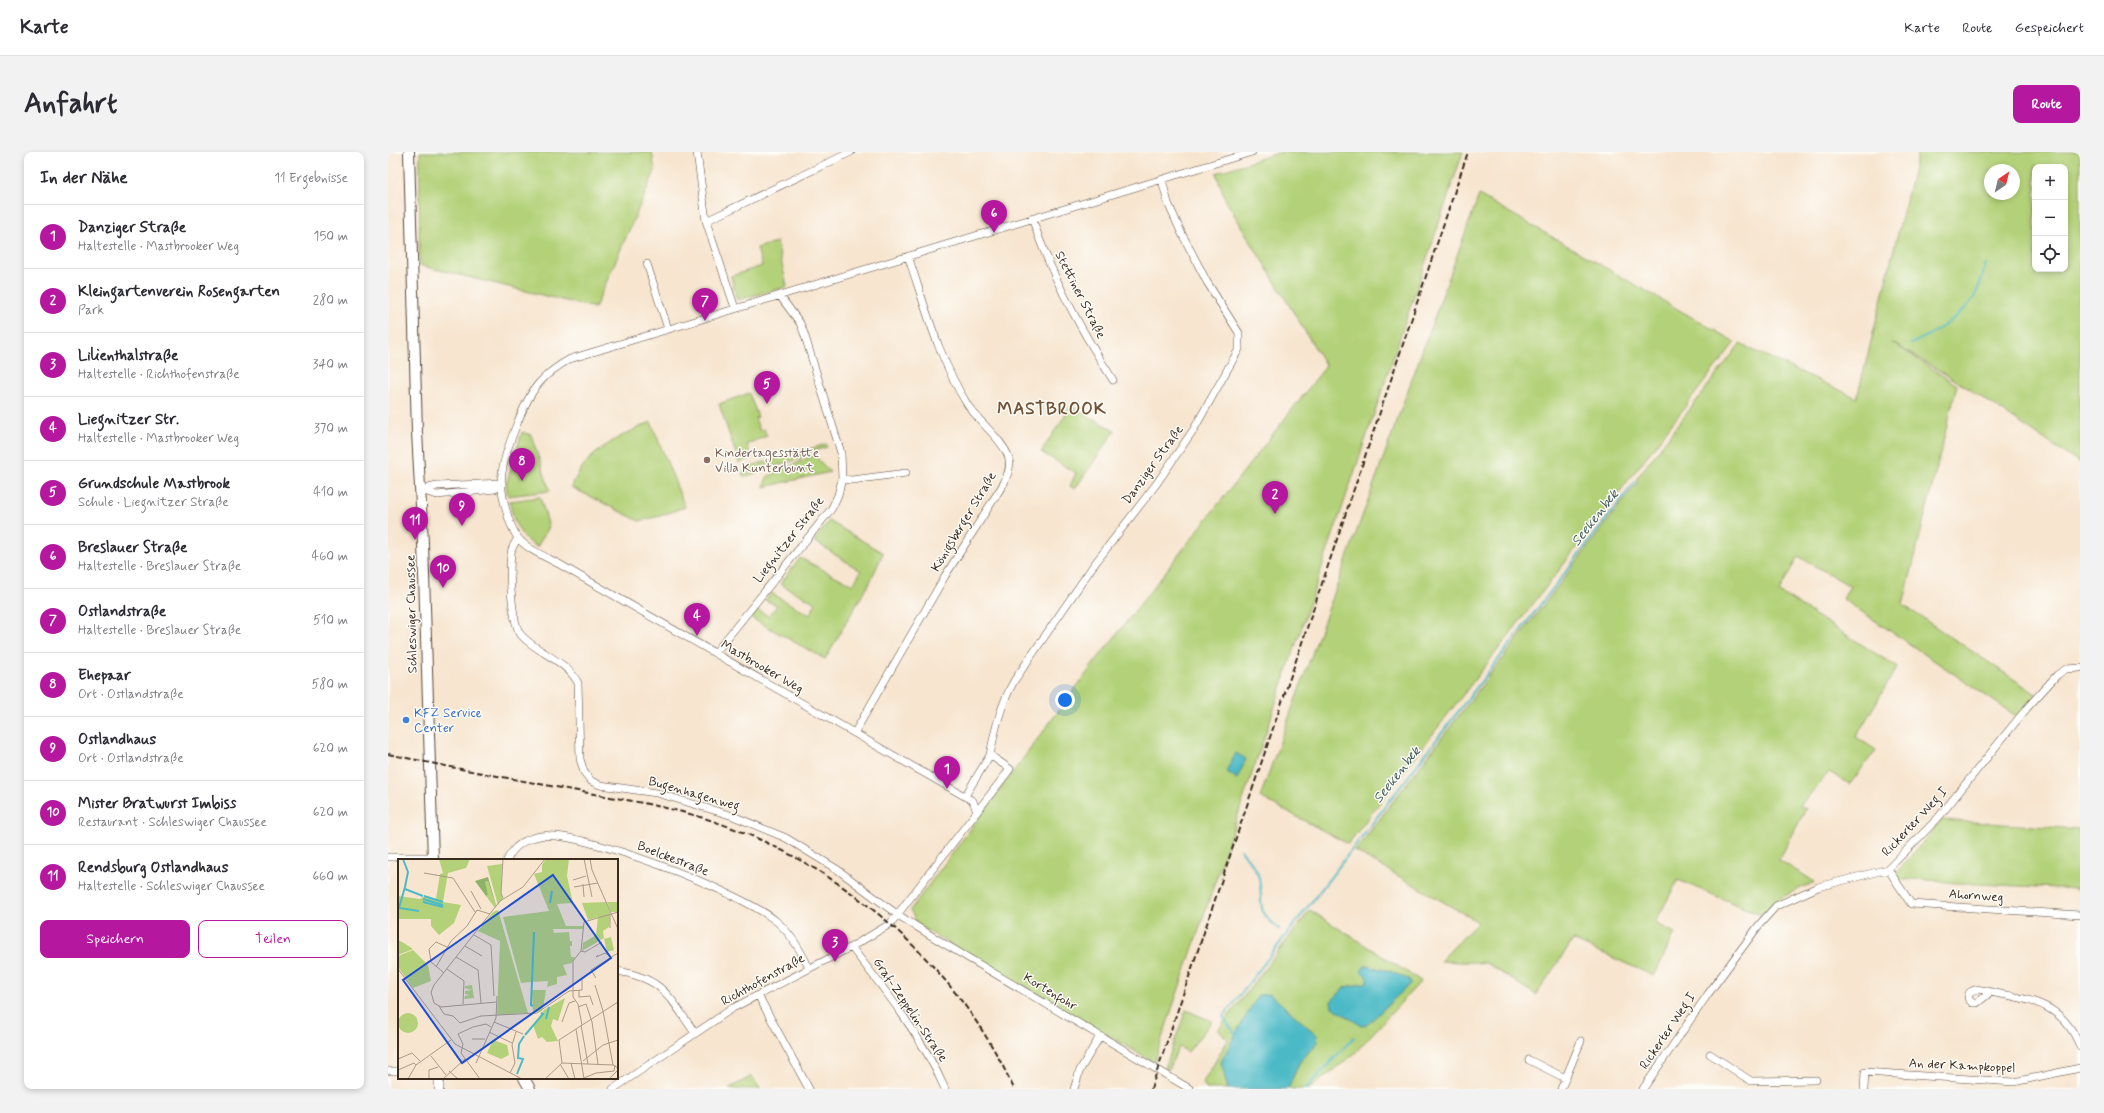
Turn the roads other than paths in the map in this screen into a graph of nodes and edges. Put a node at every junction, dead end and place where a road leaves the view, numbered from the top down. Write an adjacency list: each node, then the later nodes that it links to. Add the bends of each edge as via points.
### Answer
1 (409, 152): 17 (main road, Schleswiger Chaussee)
2 (697, 152): 7 (street)
3 (851, 152): 7 (street)
4 (1252, 152): 5 (street)
5 (1162, 180): 6 (street); 22 (street, Danziger Straße, via 1168,203 1181,232 1239,333 1239,349 1194,429 1157,483 1089,572 1014,681 995,728)
6 (1032, 218): 8 (street); 13 (street, Stettiner Straße, via 1060,288)
7 (706, 221): 11 (street)
8 (908, 256): 10 (street); 21 (street, Königsberger Straße, via 950,372 967,405 1002,445 1009,459 1010,469)
9 (647, 264): 12 (street)
10 (780, 296): 11 (street); 15 (street, Liegnitzer Straße, via 800,323 810,348 841,453)
11 (735, 308): 12 (street)
12 (668, 329): 16 (street, via 558,365 538,384 527,402 502,472)
13 (1113, 380)
14 (906, 472): 15 (street, via 852,480)
15 (842, 479): 19 (street, Liegnitzer Straße, via 832,508)
16 (502, 483): 17 (street, via 437,486); 18 (street, via 502,499)
17 (420, 490): 26 (main road, Schleswiger Chaussee)
18 (518, 538): 19 (street, Mastbrooker Weg); 29 (street, Bugenhagenweg, via 510,553 515,624 521,636 564,666 578,683 580,760 584,772 591,781 600,785 657,793 733,816 786,838 838,870)
19 (715, 653): 21 (street, Mastbrooker Weg)
20 (2080, 668): 28 (street, Rickerter Weg I, via 2066,669 2057,675 1938,818)
21 (855, 732): 23 (street, Mastbrooker Weg)
22 (990, 755): 23 (street, Danziger Straße); 24 (street, via 1010,769)
23 (965, 796): 24 (street, Mastbrooker Weg, via 973,801)
24 (977, 812): 29 (street, Richthofenstraße)
25 (388, 858): 26 (street)
26 (433, 858)
27 (508, 859): 32 (street, Boelckestraße, via 513,849 522,842 540,836 553,836 608,848 652,863 737,897 776,921 791,937)
28 (1888, 869): 30 (street, Ahornweg, via 1911,904); 55 (street, Rickerter Weg I, via 1818,888 1776,906 1708,994)
29 (898, 915): 31 (street, Richthofenstraße, via 880,930); 37 (street, Kortenfohr)
30 (2080, 915)
31 (851, 947): 32 (street, Richthofenstraße); 51 (street, Graf-Zeppelin-Straße, via 883,987 936,1066)
32 (809, 968): 35 (street, Richthofenstraße)
33 (618, 971): 36 (street, via 635,974 658,985 671,996)
34 (1991, 992): 39 (street, via 2033,1000 2046,1006 2069,1026)
35 (758, 994): 36 (street, Richthofenstraße); 50 (street)
36 (695, 1033): 49 (street, Richthofenstraße)
37 (1100, 1036): 52 (street, via 1080,1070); 53 (street, Kortenfohr)
38 (1581, 1041): 43 (street)
39 (2080, 1047)
40 (1710, 1054): 46 (street)
41 (1529, 1060): 43 (street)
42 (2080, 1068): 47 (street, An der Kampkoppel)
43 (1565, 1078): 54 (street)
44 (525, 1079): 48 (main road)
45 (1816, 1080): 46 (street)
46 (1751, 1082): 56 (street)
47 (2014, 1086): 57 (street, An der Kampkoppel, via 1865,1072)
48 (530, 1089)
49 (613, 1089)
50 (809, 1089)
51 (945, 1089)
52 (1074, 1089)
53 (1190, 1089)
54 (1561, 1089)
55 (1644, 1089)
56 (1746, 1089)
57 (1864, 1089)

